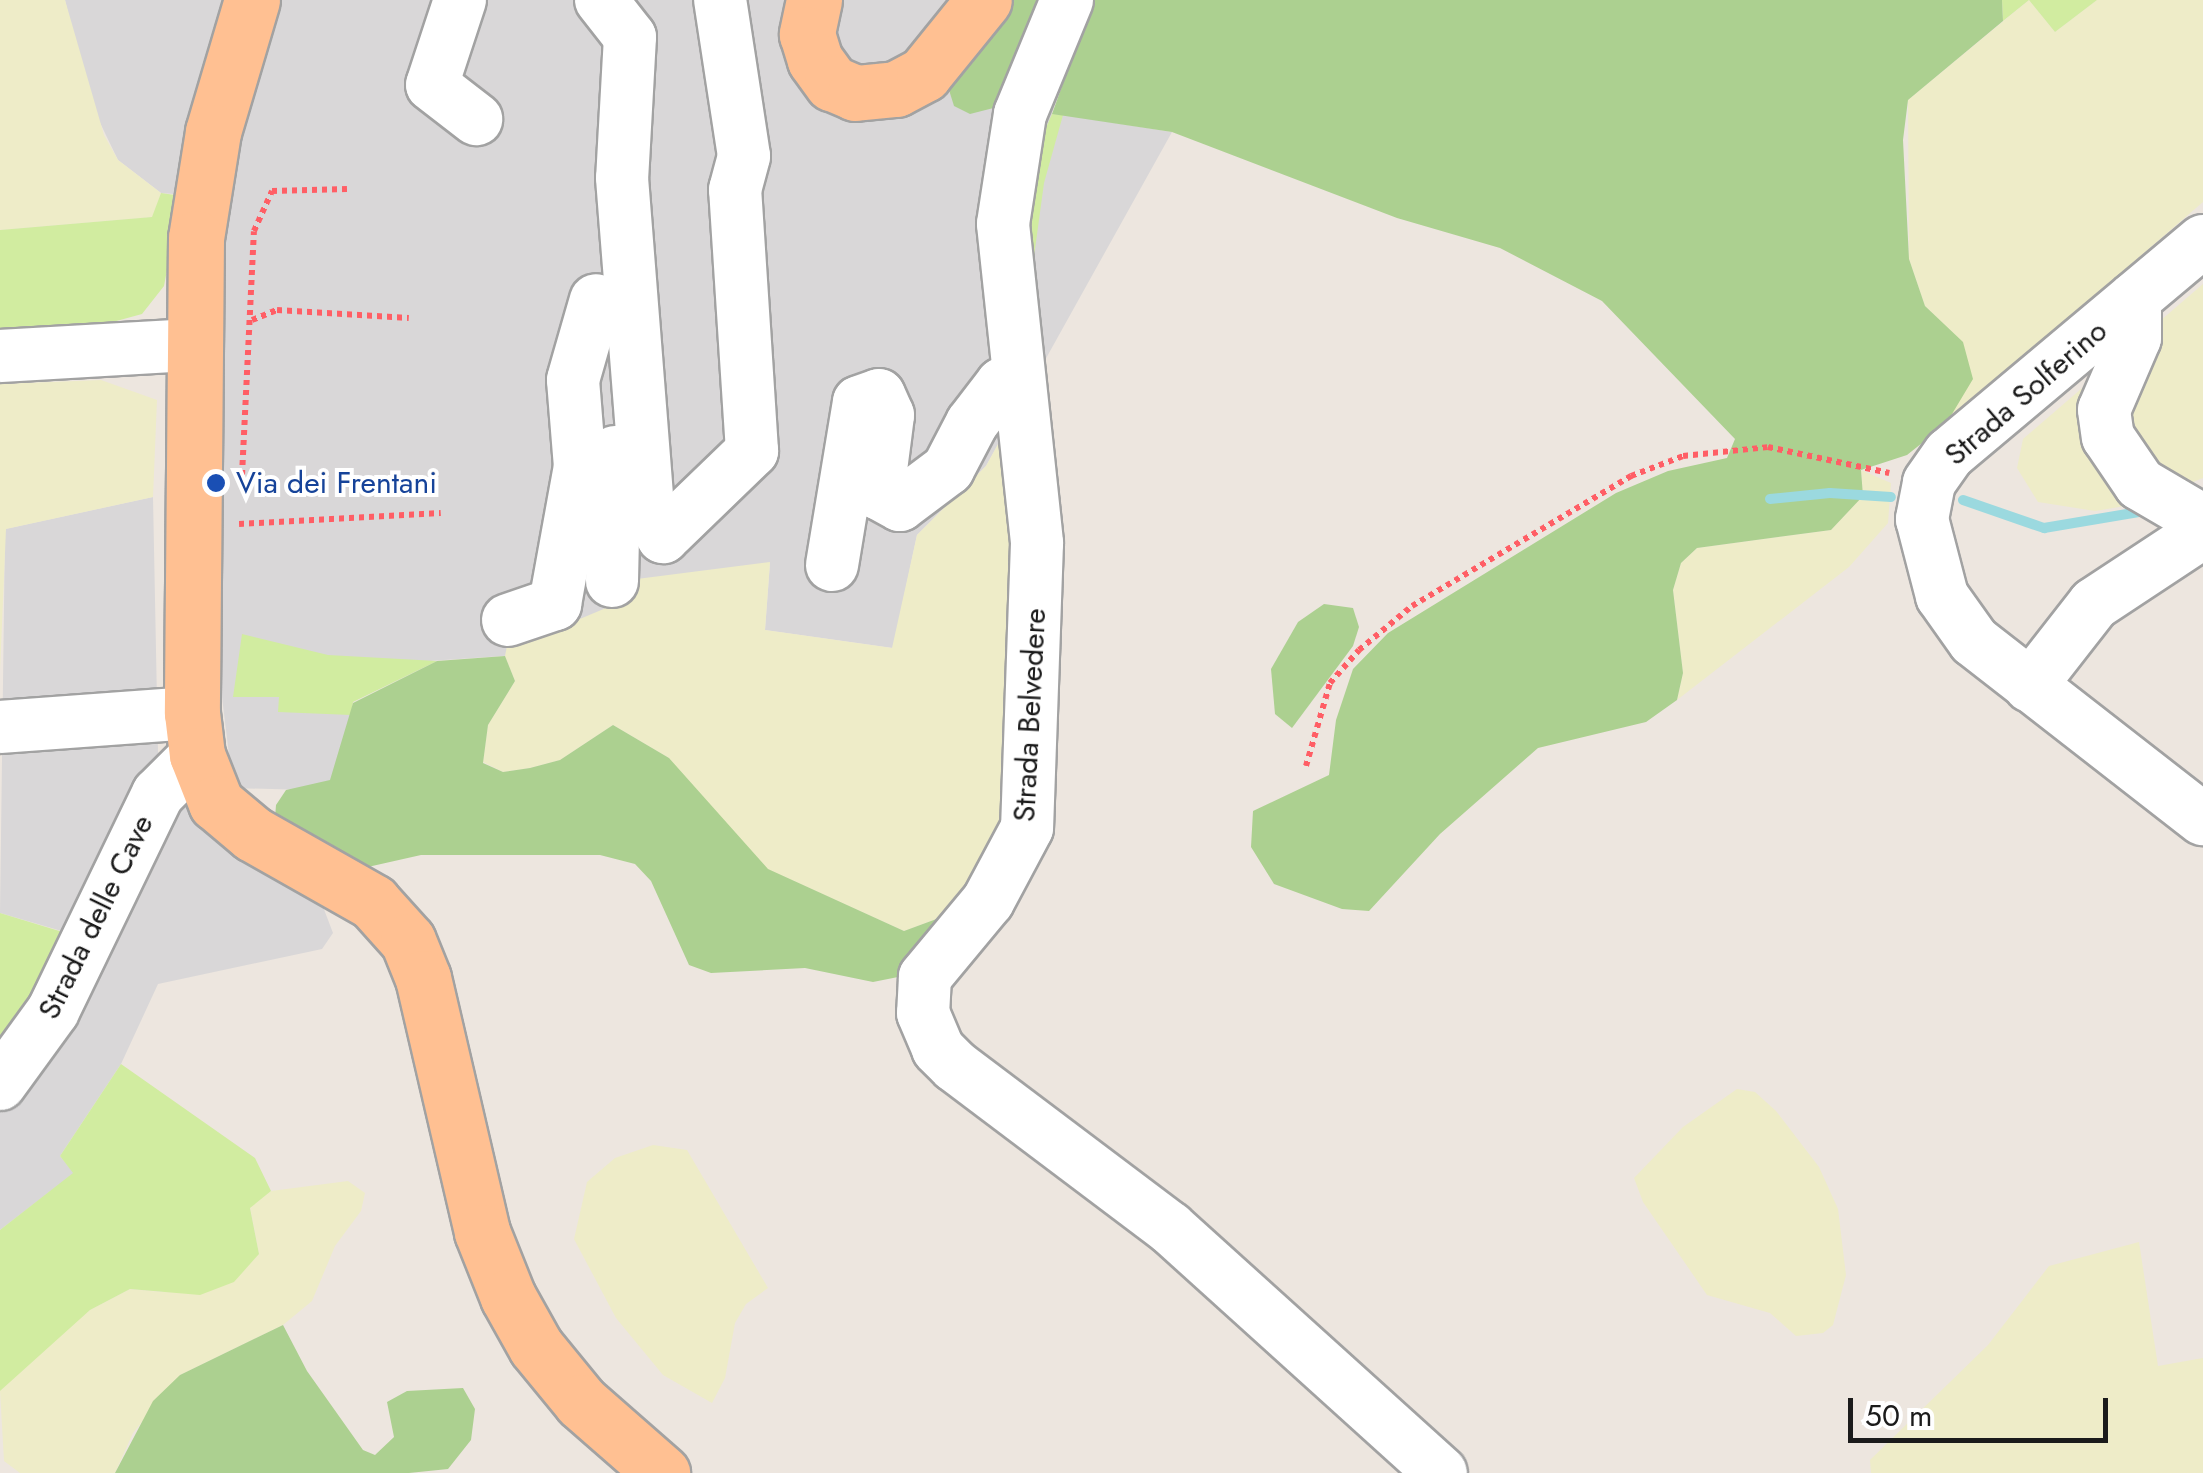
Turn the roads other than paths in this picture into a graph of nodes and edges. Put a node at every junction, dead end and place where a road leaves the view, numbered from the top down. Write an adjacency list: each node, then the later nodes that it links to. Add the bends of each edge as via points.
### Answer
1 (252, 0): 13 (main road, via 213,132 196,238)
2 (460, 0): 8 (street, via 432,85)
3 (601, 0): 9 (street, via 630,37)
4 (720, 0): 9 (street, via 744,156 735,190 752,451 663,537 648,509)
5 (814, 0): 6 (main road, via 807,34 815,60 832,83 854,93 896,89 924,74)
6 (984, 0)
7 (1067, 0): 15 (street, Strada Belvedere, via 1020,114 1007,176 1004,255)
8 (476, 119)
9 (622, 178): 12 (street, via 605,196)
10 (2203, 240): 11 (street, Strada Solferino)
11 (2134, 298): 16 (street, via 2135,338 2104,410 2108,437 2140,484); 21 (street, Strada Solferino, via 1949,454 1929,484 1922,519 1942,596 1974,641)
12 (596, 300): 19 (street, via 616,458); 20 (street, via 573,380 580,467 555,604)
13 (193, 344): 14 (street); 23 (main road)
14 (0, 356)
15 (1018, 376): 18 (street, via 1002,384 972,423 948,470 900,504 878,493 888,415 879,395 859,402); 27 (street, Strada Belvedere, via 1038,580 1026,828 988,901 925,977 928,1030 955,1066 1184,1240)
16 (2203, 521)
17 (2203, 532): 21 (street, via 2094,604)
18 (832, 565)
19 (612, 581)
20 (508, 620)
21 (2030, 686): 24 (street, Strada Solferino)
22 (0, 727): 23 (street)
23 (194, 734): 25 (street, Strada delle Cave, via 53,1010); 26 (main road, via 216,803 253,834 374,902 408,941 423,978 482,1232 508,1297 536,1347 580,1402)
24 (2203, 818)
25 (0, 1084)
26 (662, 1473)
27 (1441, 1473)

